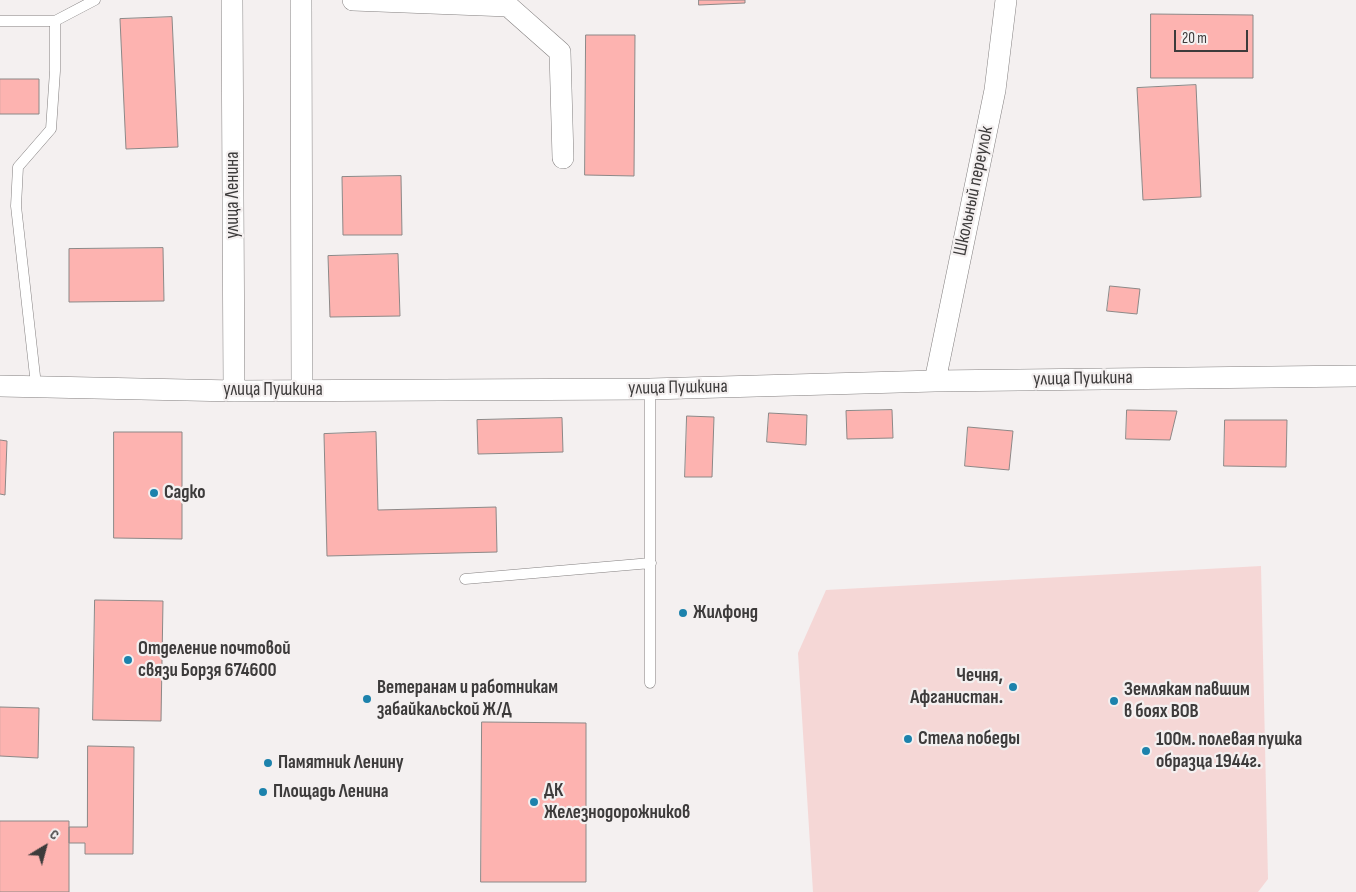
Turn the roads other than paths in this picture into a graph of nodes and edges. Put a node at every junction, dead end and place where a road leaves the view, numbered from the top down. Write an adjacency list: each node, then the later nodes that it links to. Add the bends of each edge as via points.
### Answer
1 (95, 0): 7 (lane)
2 (232, 0): 15 (street, улица Ленина)
3 (301, 0): 13 (street)
4 (353, 0): 8 (street, via 508,6 560,52)
5 (1006, 0): 10 (street, Школьный переулок, via 995,90)
6 (0, 21): 7 (lane)
7 (54, 22): 11 (lane, via 51,129 18,167 16,206)
8 (563, 158)
9 (1356, 376): 10 (street, улица Пушкина)
10 (935, 381): 14 (street, улица Пушкина)
11 (36, 385): 12 (street, улица Пушкина); 15 (street, улица Пушкина)
12 (0, 386)
13 (302, 390): 14 (street, улица Пушкина); 15 (street, улица Пушкина)
14 (650, 390): 16 (lane)
15 (234, 391)
16 (651, 563): 17 (lane); 18 (lane)
17 (465, 579)
18 (650, 683)

